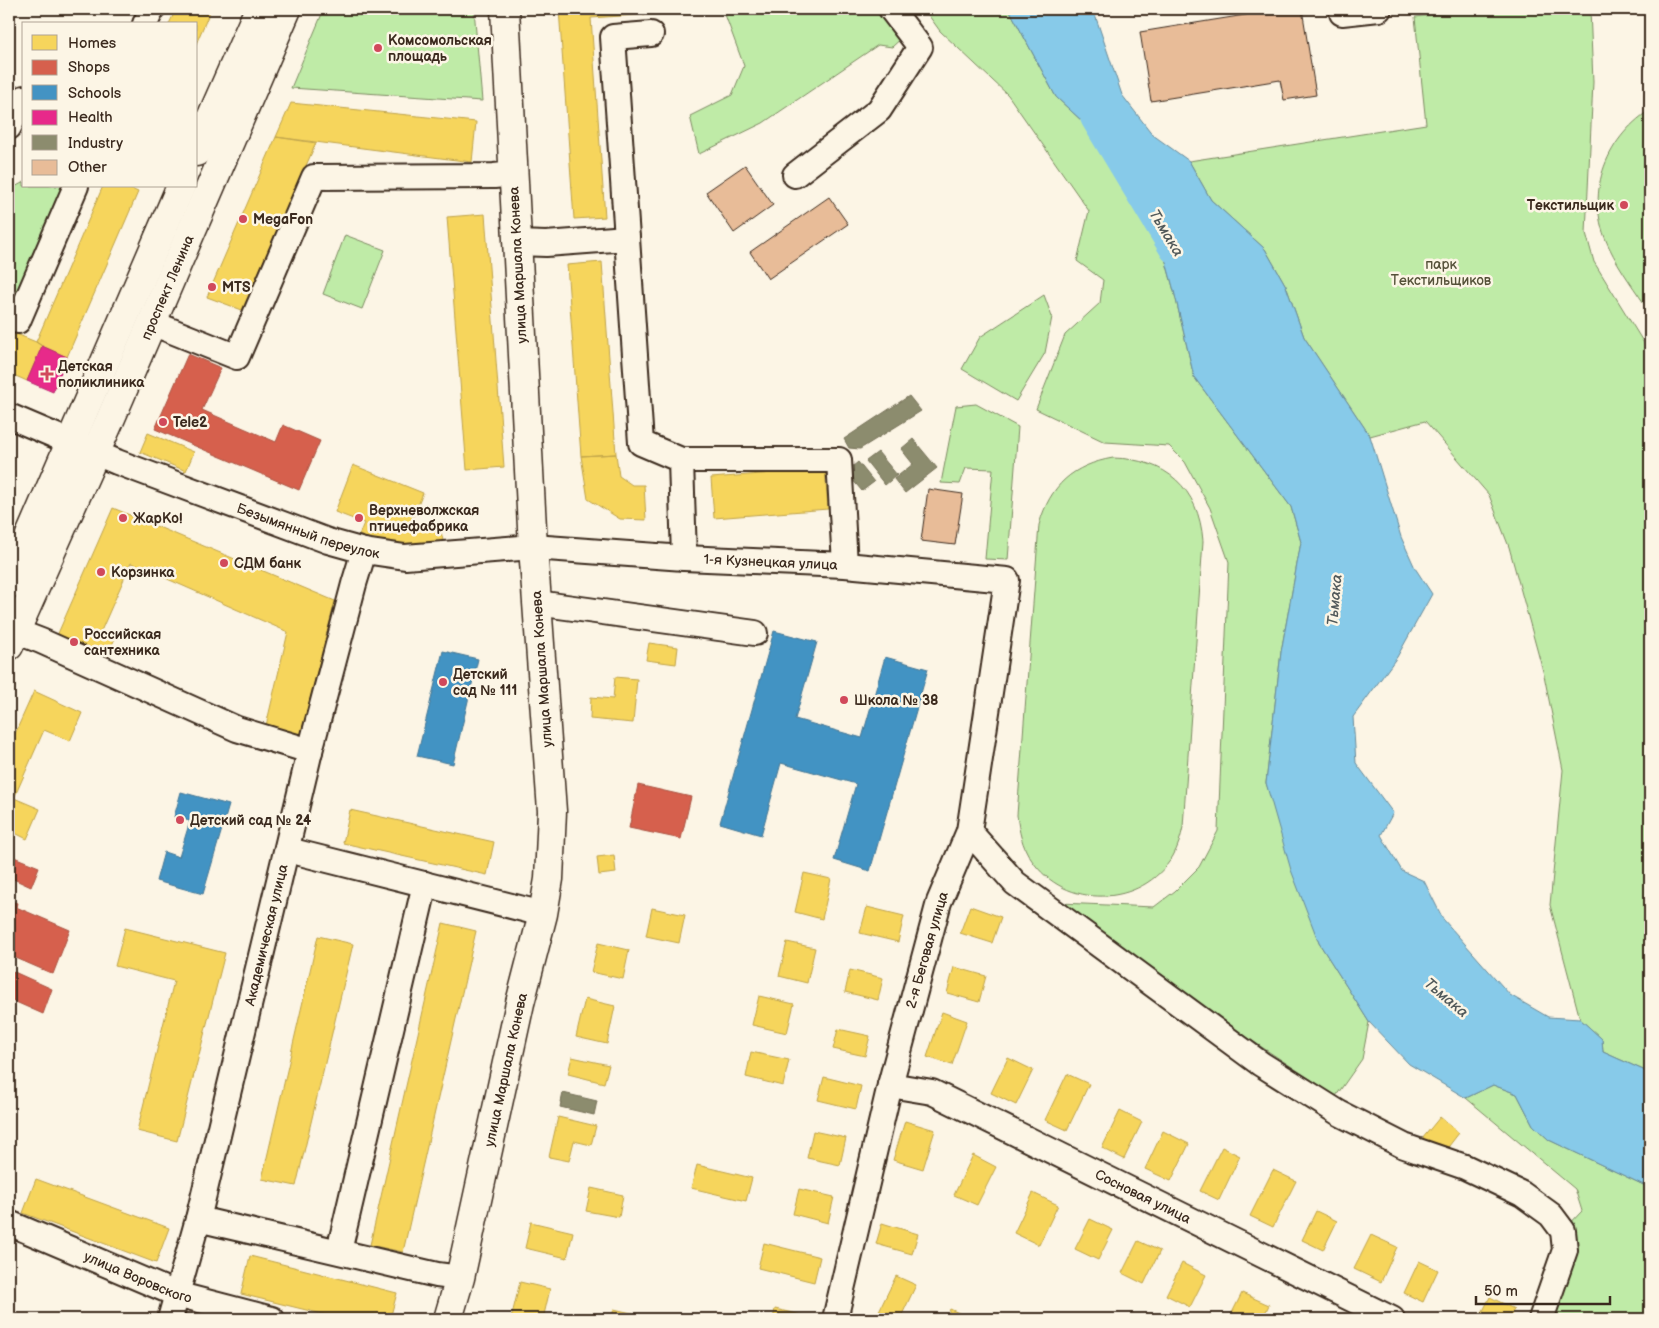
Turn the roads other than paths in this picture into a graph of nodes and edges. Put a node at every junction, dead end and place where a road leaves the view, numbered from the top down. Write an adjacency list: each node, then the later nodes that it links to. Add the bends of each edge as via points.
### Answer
1 (152, 9): 8 (street)
2 (260, 9): 12 (main road)
3 (287, 9): 20 (main road, проспект Ленина)
4 (505, 9): 13 (main road, улица Маршала Конева)
5 (891, 9): 14 (street, via 920,47 879,110)
6 (1379, 9): 7 (street)
7 (1342, 13)
8 (146, 22)
9 (650, 34): 17 (street, via 613,37)
10 (22, 102): 11 (street)
11 (9, 127)
12 (198, 148)
13 (514, 174): 18 (main road, улица Маршала Конева); 20 (street, via 314,177 237,357)
14 (795, 175)
15 (75, 188): 19 (street, via 18,321)
16 (174, 189): 22 (main road, проспект Ленина)
17 (627, 238): 18 (street); 24 (street, via 641,443)
18 (517, 244): 25 (main road, улица Маршала Конева)
19 (9, 317)
20 (152, 323): 23 (main road, проспект Ленина)
21 (9, 416): 22 (street, Безымянный переулок)
22 (70, 443): 23 (street, Безымянный переулок); 30 (main road, проспект Ленина)
23 (95, 454): 26 (street, Безымянный переулок, via 328,541); 33 (main road, проспект Ленина)
24 (680, 460): 27 (street); 28 (street, via 839,460)
25 (532, 547): 26 (street, Безымянный переулок, via 404,557); 27 (street, 1-я Кузнецкая улица); 31 (main road, улица Маршала Конева)
26 (364, 551): 34 (street, Академическая улица)
27 (684, 558): 28 (street, 1-я Кузнецкая улица)
28 (845, 565): 29 (street, 1-я Кузнецкая улица)
29 (1007, 580): 35 (street, 2-я Беговая улица)
30 (9, 584)
31 (538, 603): 32 (street); 38 (main road, улица Маршала Конева, via 552,811)
32 (755, 633)
33 (12, 638): 34 (street, via 41,641 236,729)
34 (310, 752): 36 (street, Академическая улица)
35 (969, 831): 39 (street, 2-я Беговая улица, via 939,902); 50 (street, via 1016,883 1261,1064 1339,1114 1404,1146 1465,1167 1522,1194 1551,1216 1562,1231 1565,1250)
36 (288, 850): 37 (street); 40 (street, Академическая улица)
37 (424, 884): 38 (street); 42 (street)
38 (543, 914): 43 (main road, улица Маршала Конева, via 520,1003)
39 (890, 1084): 48 (street, 2-я Беговая улица); 49 (street, Сосновая улица, via 932,1092)
40 (198, 1219): 42 (street); 44 (street, Академическая улица)
41 (9, 1224): 44 (street, улица Воровского)
42 (339, 1251): 43 (street)
43 (460, 1278): 47 (main road, улица Маршала Конева)
44 (176, 1294): 45 (street, Академическая улица); 46 (street, улица Воровского)
45 (170, 1319)
46 (272, 1319)
47 (448, 1319)
48 (835, 1319)
49 (1392, 1319)
50 (1541, 1319)

